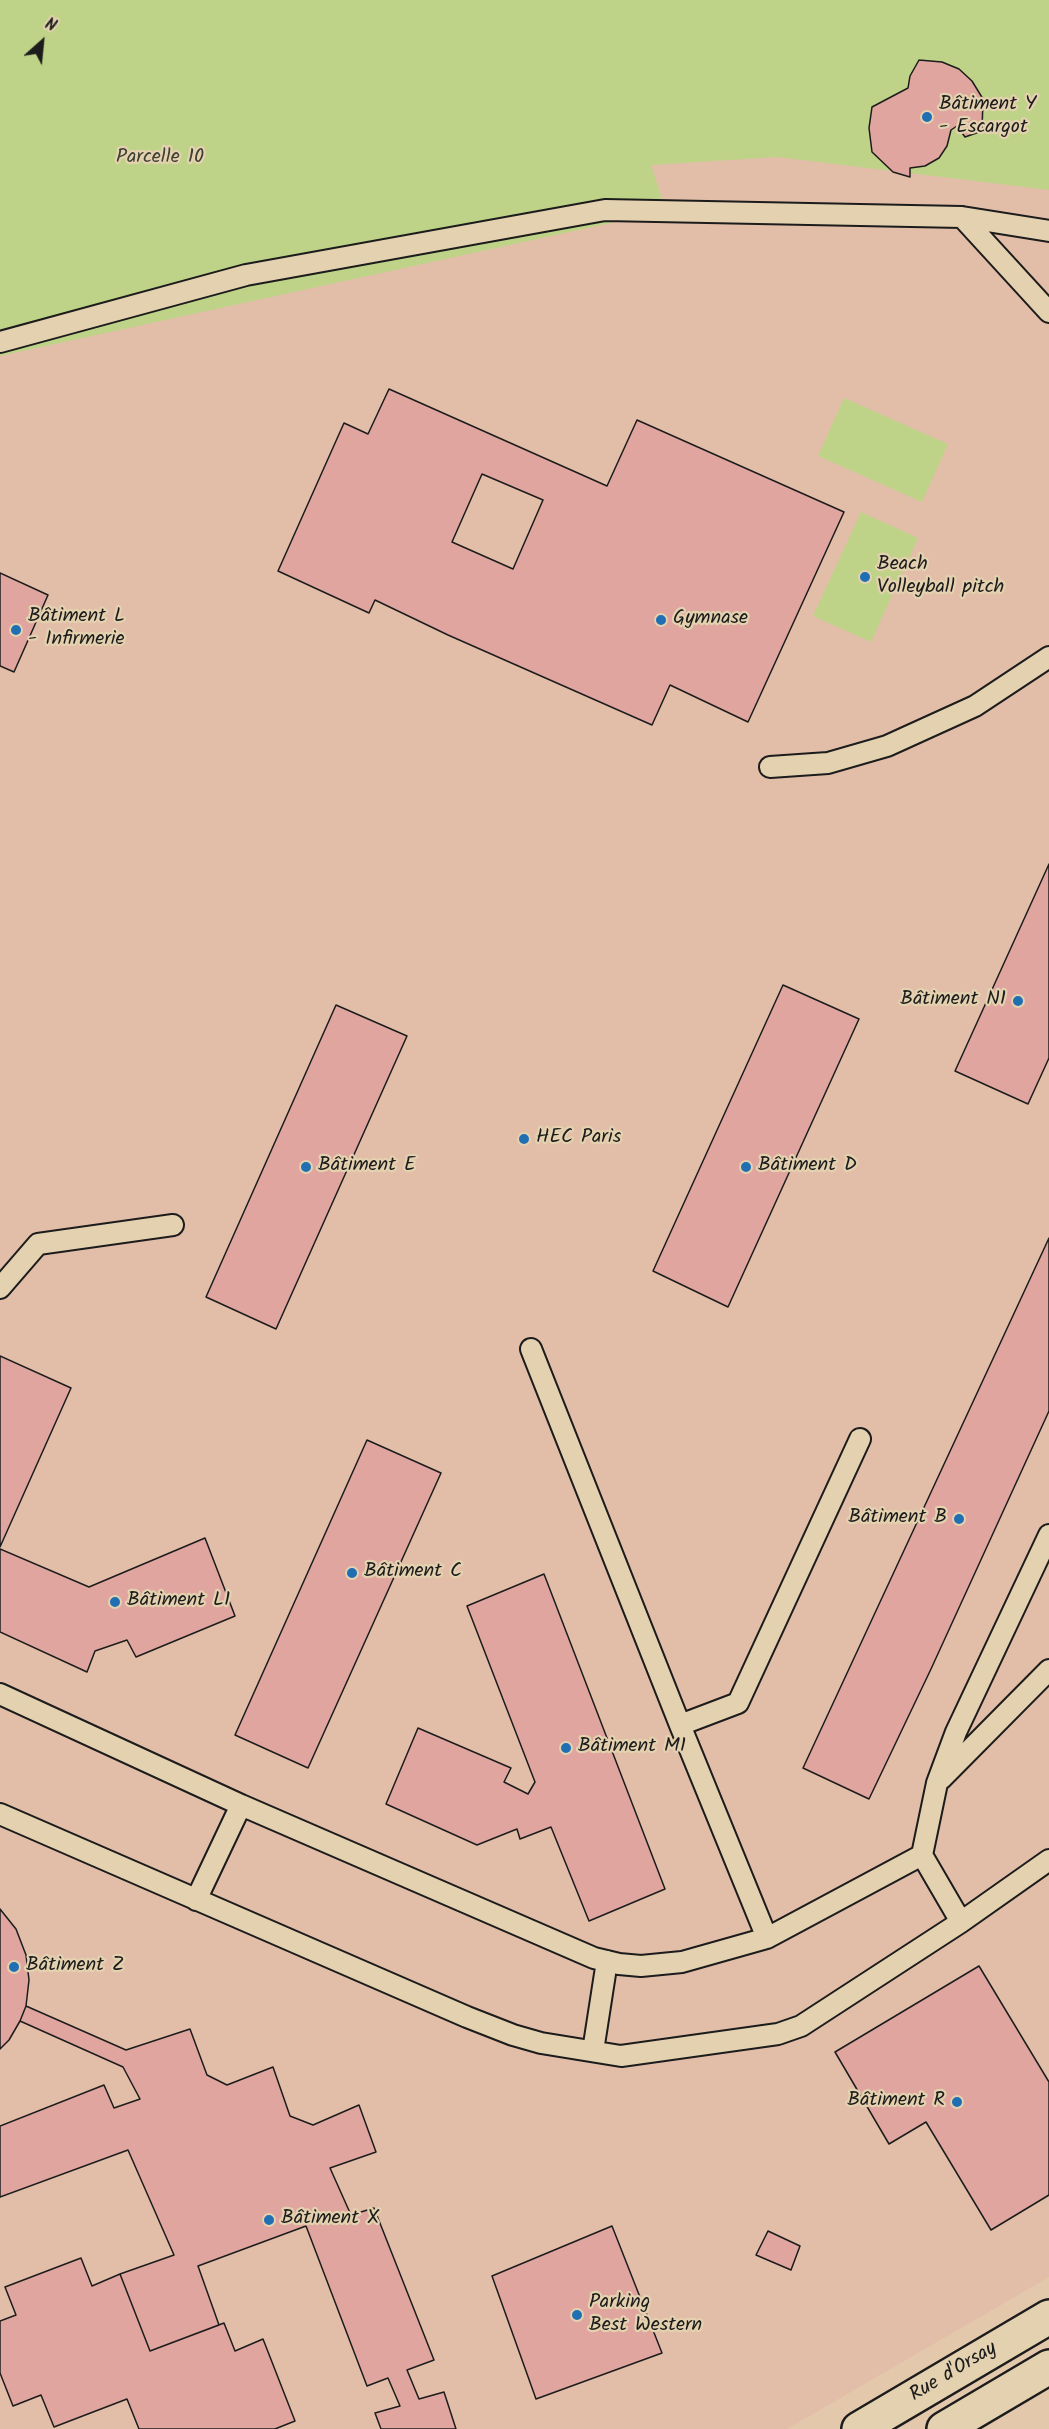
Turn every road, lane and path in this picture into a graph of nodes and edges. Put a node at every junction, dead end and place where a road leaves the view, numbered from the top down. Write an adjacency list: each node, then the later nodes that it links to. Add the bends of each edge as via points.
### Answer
1 (962, 217): 2 (lane); 3 (lane); 4 (lane, via 605,210 246,275)
2 (1049, 231)
3 (1049, 312)
4 (0, 342)
5 (1049, 657): 6 (lane, via 975,706 887,746 828,763)
6 (770, 767)
7 (173, 1225): 8 (lane, via 38,1244)
8 (0, 1288)
9 (531, 1349): 14 (lane)
10 (860, 1440): 14 (lane, via 738,1703)
11 (1049, 1535): 15 (lane, via 956,1732)
12 (1049, 1670): 15 (lane)
13 (0, 1694): 16 (lane)
14 (680, 1725): 22 (lane)
15 (937, 1783): 18 (lane)
16 (241, 1805): 20 (lane); 23 (lane)
17 (0, 1814): 20 (lane)
18 (921, 1855): 21 (lane); 22 (lane)
19 (1049, 1860): 21 (lane)
20 (196, 1900): 24 (lane, via 513,2035)
21 (961, 1922): 24 (lane, via 801,2026 778,2034 621,2056)
22 (767, 1938): 23 (lane, via 682,1962 641,1965)
23 (607, 1961): 24 (lane)
24 (593, 2051)
25 (1049, 2317): 27 (main road, Rue d'Orsay)
26 (1049, 2367): 28 (main road)
27 (859, 2429)
28 (944, 2429)

